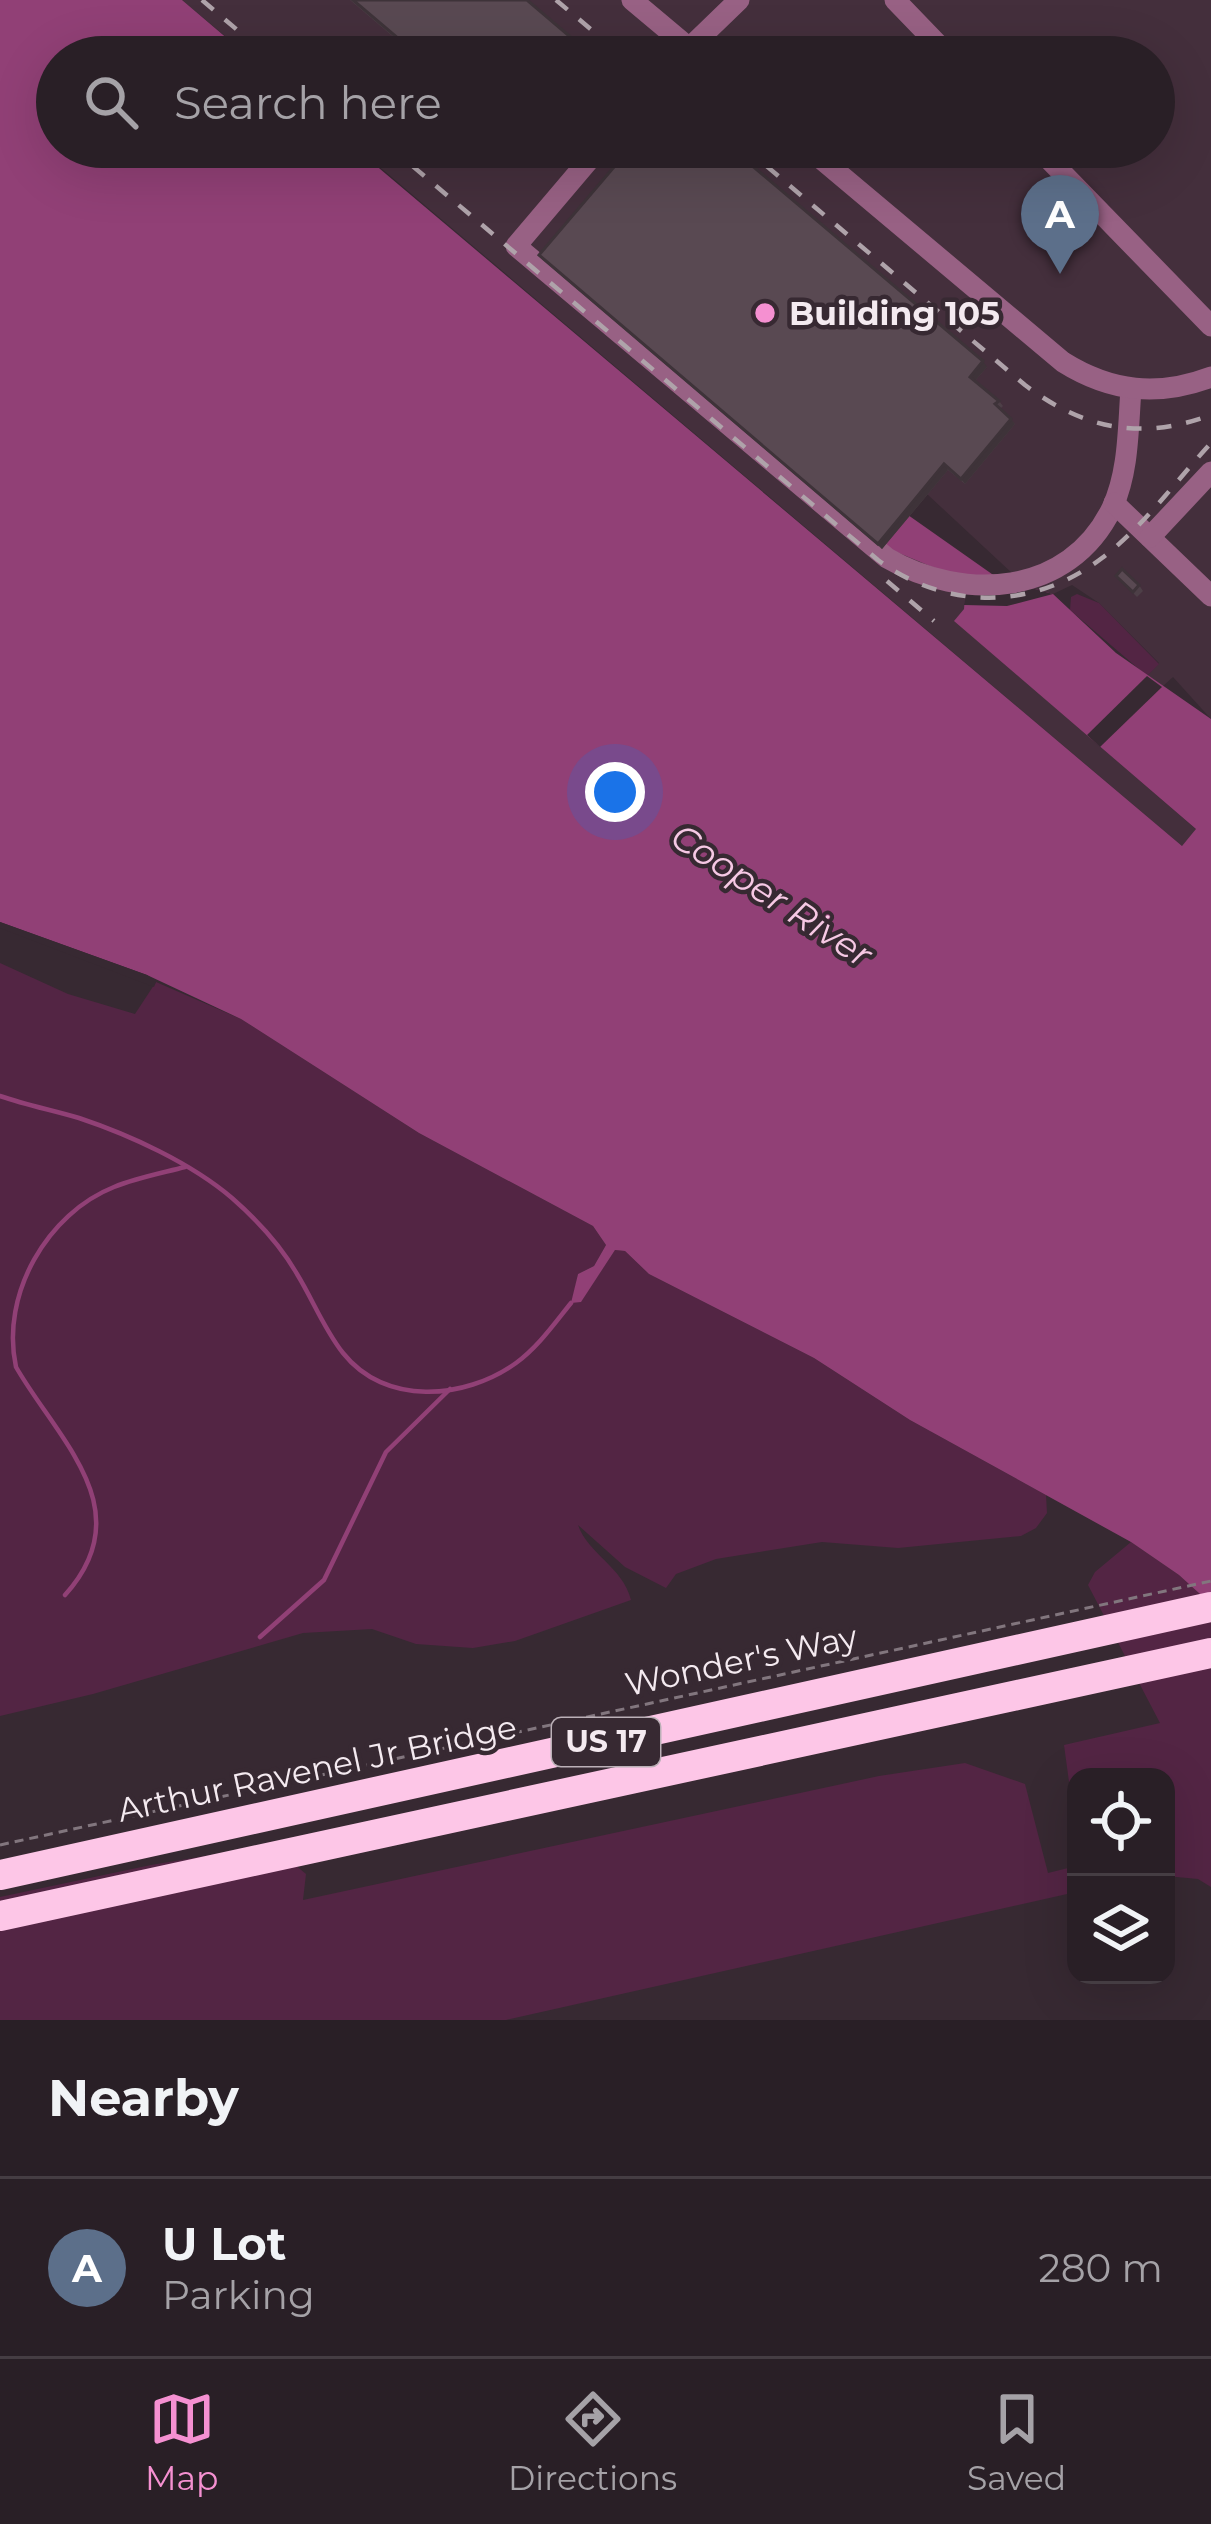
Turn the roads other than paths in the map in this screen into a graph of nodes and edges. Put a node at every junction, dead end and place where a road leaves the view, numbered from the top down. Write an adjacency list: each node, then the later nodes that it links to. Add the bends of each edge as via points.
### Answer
1 (632, 0): 4 (lane)
2 (739, 0): 5 (lane)
3 (895, 0): 6 (lane)
4 (671, 36)
5 (706, 36)
6 (930, 36)
7 (582, 168): 14 (lane, via 516,245 887,558 944,583 1006,586 1040,576 1083,548)
8 (832, 168): 12 (lane, via 1063,362 1089,379)
9 (1057, 168): 10 (lane)
10 (1211, 326)
11 (1211, 377): 12 (lane, via 1166,390)
12 (1131, 389): 14 (lane)
13 (1211, 472): 15 (lane)
14 (1114, 502): 15 (lane)
15 (1150, 537): 16 (lane)
16 (1211, 596)
17 (1211, 1607): 19 (highway, Arthur Ravenel Jr Bridge / US 17)
18 (1211, 1653): 20 (highway, US 17)
19 (0, 1875)
20 (0, 1916)

